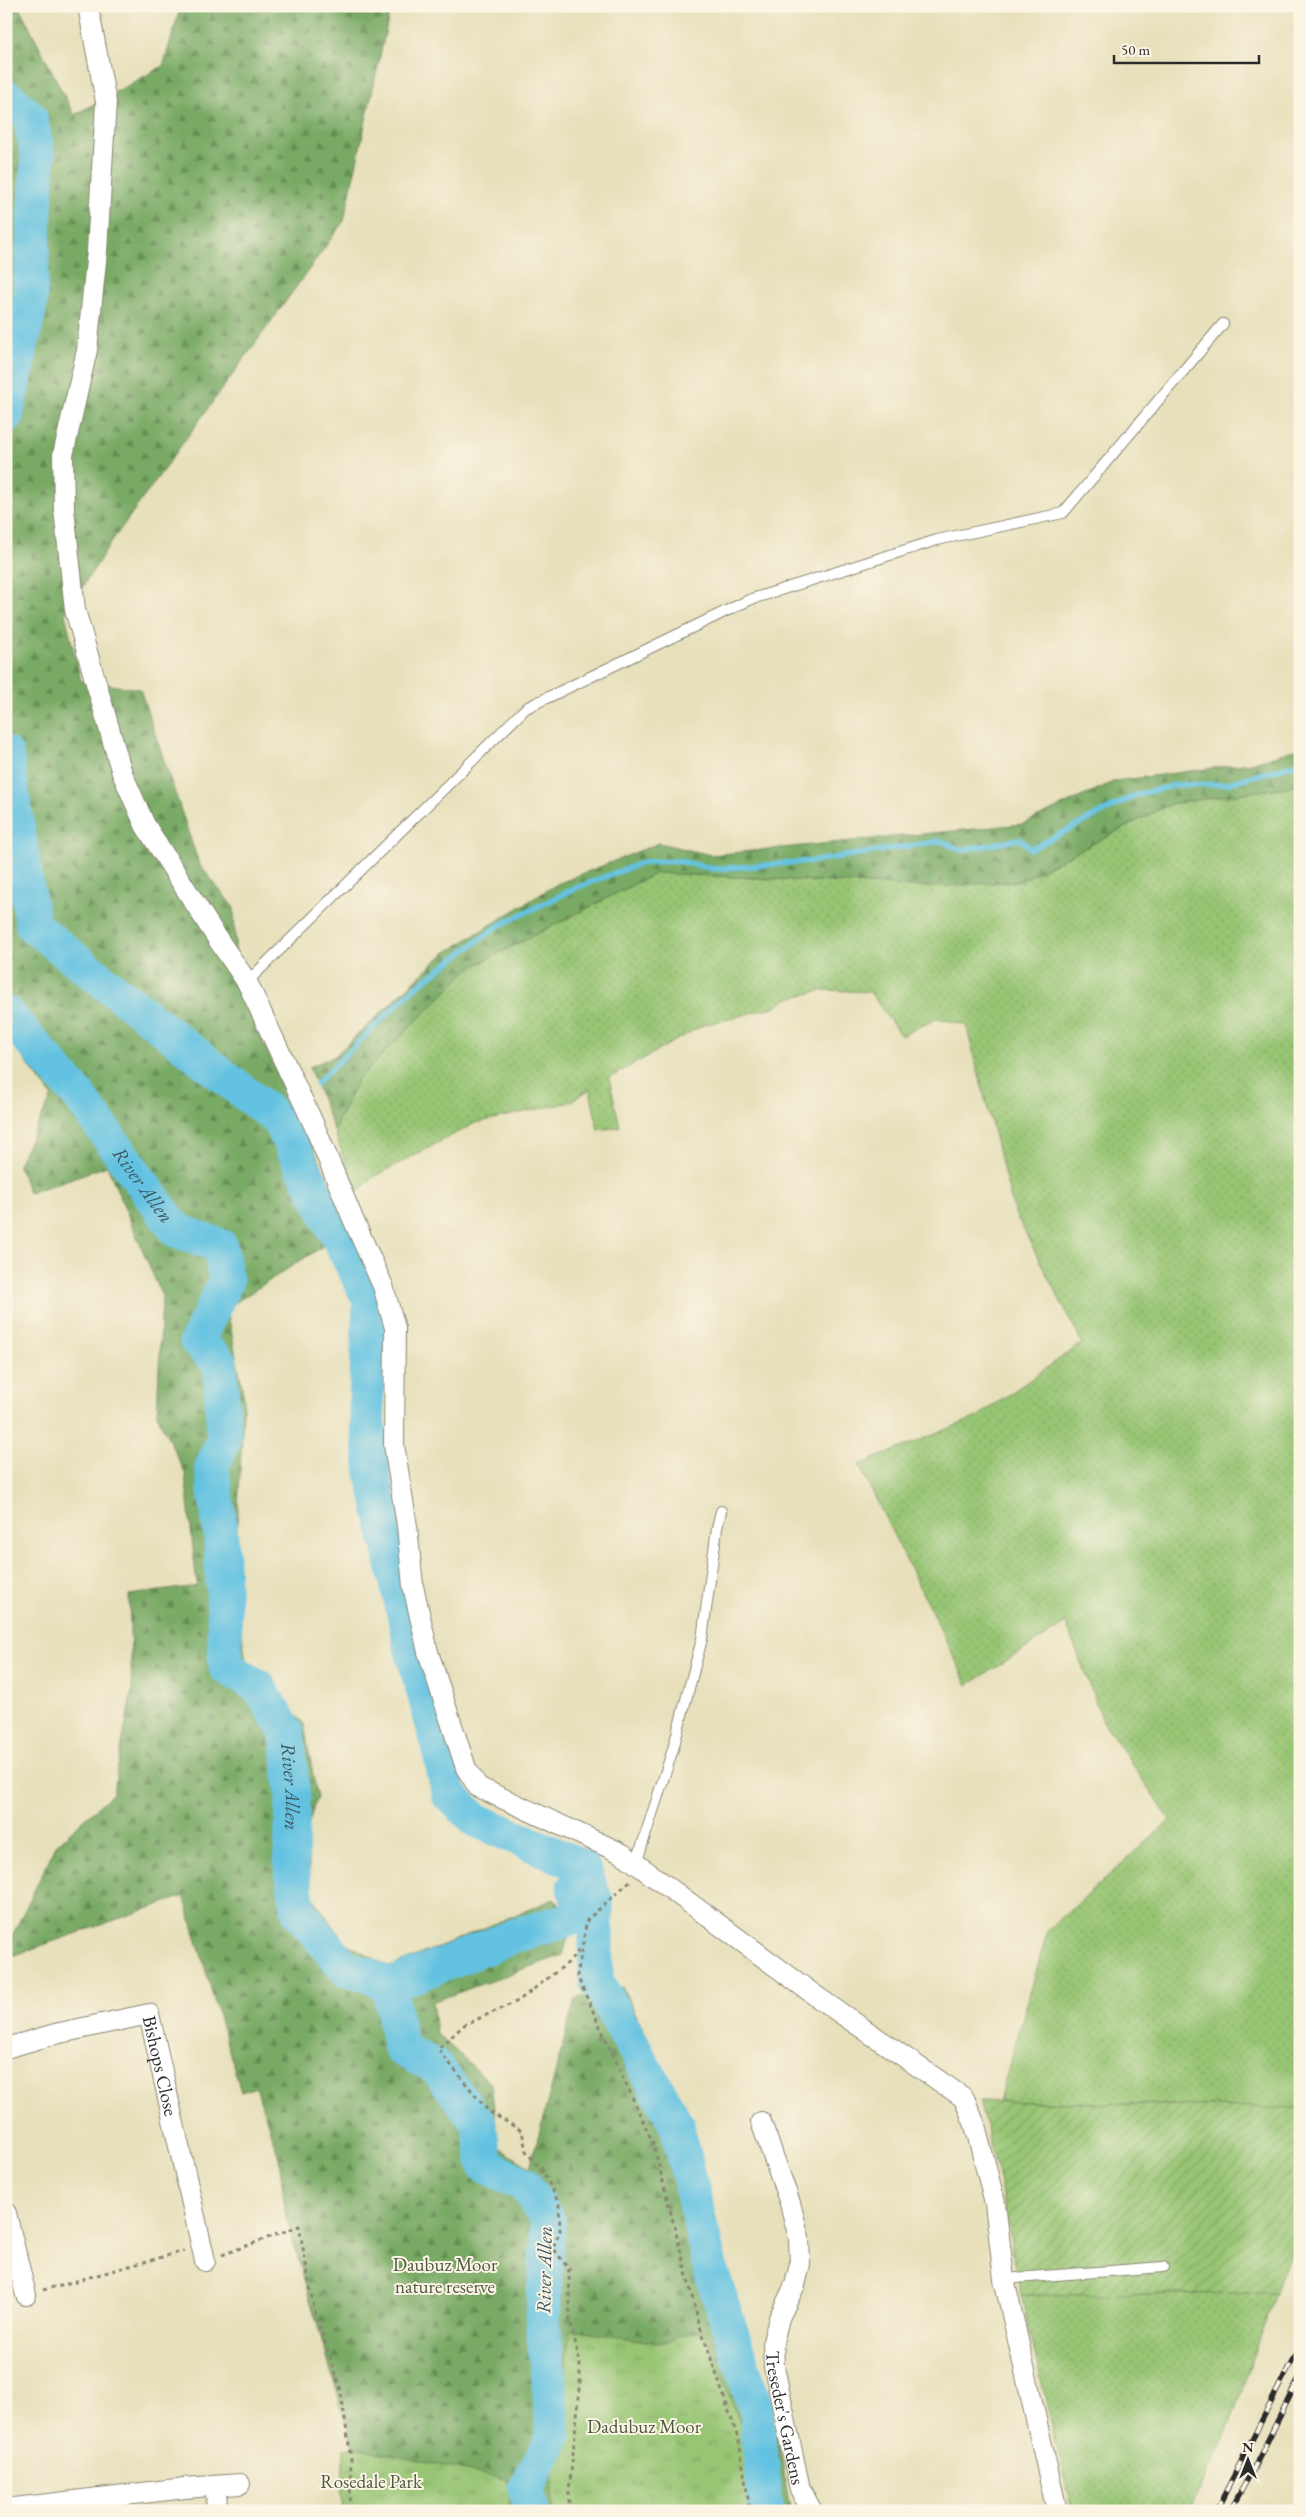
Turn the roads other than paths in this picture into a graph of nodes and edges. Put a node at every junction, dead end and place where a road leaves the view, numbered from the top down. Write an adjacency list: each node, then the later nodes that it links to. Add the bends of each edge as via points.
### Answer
1 (88, 6): 3 (street, via 106,102 87,350 63,455 64,509 75,610 122,773 146,825)
2 (1223, 324): 3 (lane, via 1063,513 937,540 749,600 526,708)
3 (247, 982): 5 (street, via 314,1125 383,1286 395,1328 394,1445 413,1586 428,1652 466,1768 478,1787 623,1854)
4 (721, 1512): 5 (lane, via 702,1639)
5 (639, 1866): 11 (street, via 820,1999 964,2098 975,2125 996,2203)
6 (6, 2048): 9 (street, Bishops Close, via 148,2014)
7 (761, 2122): 17 (street, Treseder's Gardens, via 790,2203 798,2238 800,2264 795,2284 779,2318 773,2342 774,2367 800,2489)
8 (6, 2213): 12 (street)
9 (203, 2254)
10 (1163, 2267): 11 (lane)
11 (1004, 2279): 18 (street)
12 (26, 2294)
13 (240, 2484): 14 (street)
14 (216, 2487): 15 (street); 16 (street)
15 (6, 2509)
16 (217, 2511)
17 (812, 2511)
18 (1057, 2511)

